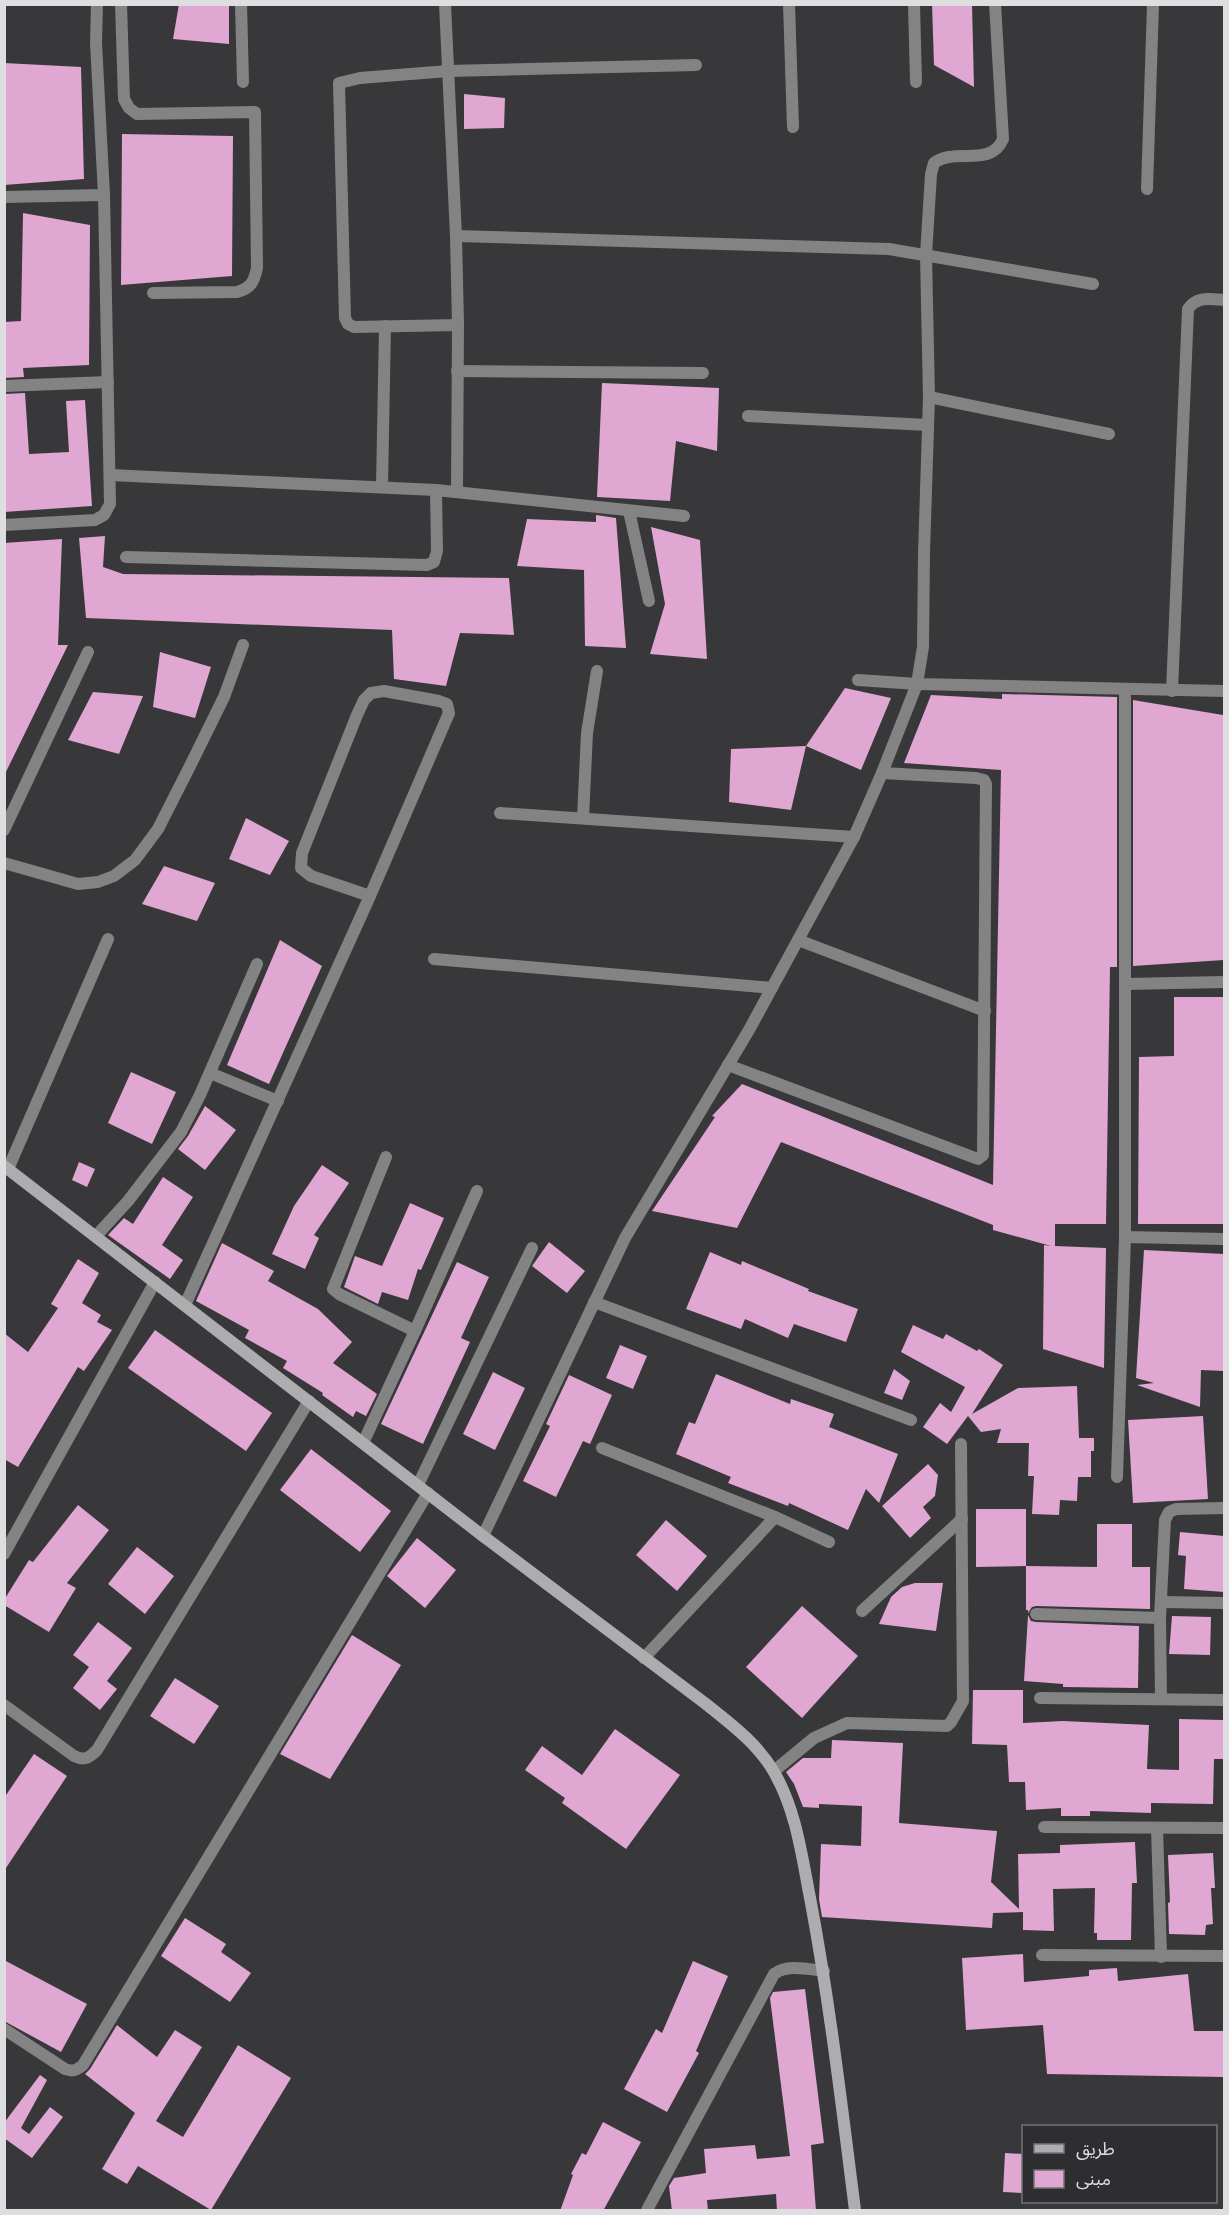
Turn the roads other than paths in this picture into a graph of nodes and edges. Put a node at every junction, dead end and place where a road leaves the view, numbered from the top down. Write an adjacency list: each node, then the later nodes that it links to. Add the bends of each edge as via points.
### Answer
1 (97, 4): 15 (street)
2 (121, 4): 20 (street, via 124,99 129,108 137,114 255,112 254,280 248,289 237,292)
3 (240, 4): 11 (street)
4 (445, 4): 10 (street)
5 (789, 4): 13 (street)
6 (914, 4): 12 (street)
7 (994, 4): 18 (street, via 1003,140 988,155 950,156 933,163)
8 (1153, 4): 14 (street)
9 (696, 65): 10 (street)
10 (448, 71): 17 (street); 23 (street, via 339,83 345,318 354,327)
11 (243, 82)
12 (916, 82)
13 (793, 127)
14 (1147, 189)
15 (104, 195): 16 (street); 26 (street)
16 (4, 197)
17 (456, 236): 18 (street, via 888,249); 22 (street)
18 (926, 255): 19 (street); 28 (street)
19 (1093, 284)
20 (153, 293)
21 (1224, 300): 47 (street, via 1200,299 1188,309)
22 (458, 325): 23 (street); 24 (street)
23 (385, 326): 33 (street)
24 (457, 371): 25 (street); 35 (street)
25 (704, 373)
26 (108, 382): 27 (street); 32 (street)
27 (4, 386)
28 (930, 397): 30 (street); 31 (street)
29 (748, 416): 30 (street)
30 (928, 425): 45 (street, via 923,647)
31 (1109, 434)
32 (110, 475): 33 (street); 38 (street, via 110,504 104,515 95,520)
33 (382, 487): 34 (street)
34 (436, 490): 35 (street); 39 (street, via 437,552 434,562 427,565)
35 (457, 492): 36 (street)
36 (629, 511): 37 (street); 40 (street)
37 (684, 516)
38 (4, 525)
39 (126, 557)
40 (649, 601)
41 (243, 645): 54 (street, via 224,698 191,765 158,829 135,860 114,876 78,884)
42 (88, 652): 52 (street)
43 (597, 671): 51 (street, via 587,733)
44 (858, 680): 45 (street)
45 (917, 684): 46 (street); 49 (street)
46 (1125, 689): 47 (street); 61 (street)
47 (1172, 691): 48 (street)
48 (1224, 691)
49 (882, 773): 53 (street); 63 (street, via 976,778 986,784)
50 (500, 813): 51 (street)
51 (583, 818): 53 (street)
52 (4, 830)
53 (854, 837): 57 (street)
54 (4, 863)
55 (370, 896): 55 (street, via 449,713 447,704 439,700 384,691 371,693 364,700 302,854 301,868 311,876); 66 (street)
56 (108, 939): 68 (street)
57 (798, 940): 62 (street); 63 (street)
58 (434, 959): 62 (street)
59 (257, 964): 65 (street)
60 (1224, 982): 61 (street)
61 (1125, 984): 71 (street)
62 (772, 988): 64 (street)
63 (985, 1011): 64 (street, via 983,1155 978,1159)
64 (728, 1065): 75 (street, via 632,1223)
65 (210, 1073): 66 (street); 70 (street, via 166,1155)
66 (278, 1101): 76 (street)
67 (386, 1157): 77 (street, via 333,1289)
68 (6, 1167): 70 (main road)
69 (477, 1191): 77 (street)
70 (96, 1236): 74 (main road)
71 (1125, 1237): 72 (street); 83 (street)
72 (1224, 1239)
73 (532, 1248): 84 (street)
74 (155, 1282): 76 (main road); 91 (street)
75 (594, 1302): 79 (street); 89 (street)
76 (185, 1305): 78 (main road)
77 (415, 1331): 80 (street)
78 (309, 1401): 80 (main road); 101 (street, via 89,1758 74,1756)
79 (911, 1420)
80 (363, 1443): 84 (main road)
81 (961, 1444): 88 (street)
82 (602, 1448): 87 (street)
83 (1117, 1476)
84 (418, 1485): 85 (main road)
85 (428, 1493): 89 (main road); 110 (street, via 83,2065 76,2070 65,2069)
86 (1224, 1508): 92 (street, via 1169,1512 1165,1520)
87 (775, 1517): 90 (street); 97 (street)
88 (962, 1519): 94 (street); 102 (street, via 963,1701 951,1722 946,1726 848,1723 814,1738)
89 (483, 1536): 97 (main road)
90 (829, 1542)
91 (4, 1554)
92 (1161, 1602): 93 (street); 96 (street)
93 (1224, 1603)
94 (862, 1611)
95 (1036, 1614): 96 (street)
96 (1160, 1618): 99 (street)
97 (644, 1658): 102 (main road, via 734,1726)
98 (1040, 1698): 99 (street)
99 (1161, 1698): 100 (street)
100 (1224, 1700)
101 (4, 1705)
102 (774, 1771): 109 (main road, via 796,1829)
103 (1044, 1827): 104 (street)
104 (1157, 1828): 105 (street); 108 (street)
105 (1224, 1828)
106 (1042, 1955): 108 (street)
107 (1224, 1956): 108 (street)
108 (1161, 1957)
109 (824, 1971): 111 (street, via 788,1968 774,1974); 112 (main road)
110 (4, 2029)
111 (647, 2211)
112 (855, 2211)

